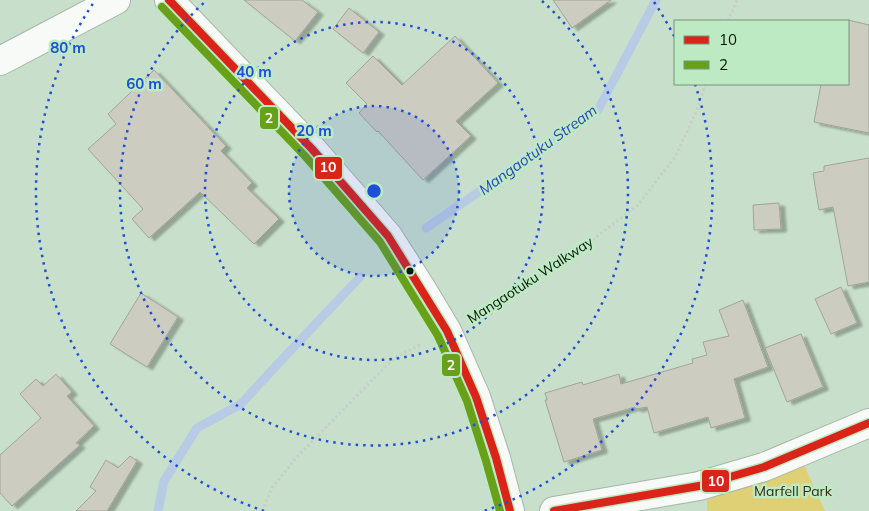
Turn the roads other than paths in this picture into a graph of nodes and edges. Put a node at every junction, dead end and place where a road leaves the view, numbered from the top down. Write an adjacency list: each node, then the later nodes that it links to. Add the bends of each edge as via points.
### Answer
1 (116, 0): 3 (street)
2 (169, 0): 5 (street, via 312,149 388,236 447,331 476,397)
3 (0, 60)
4 (869, 424): 6 (street, via 764,467 698,486)
5 (510, 511)
6 (554, 511)

